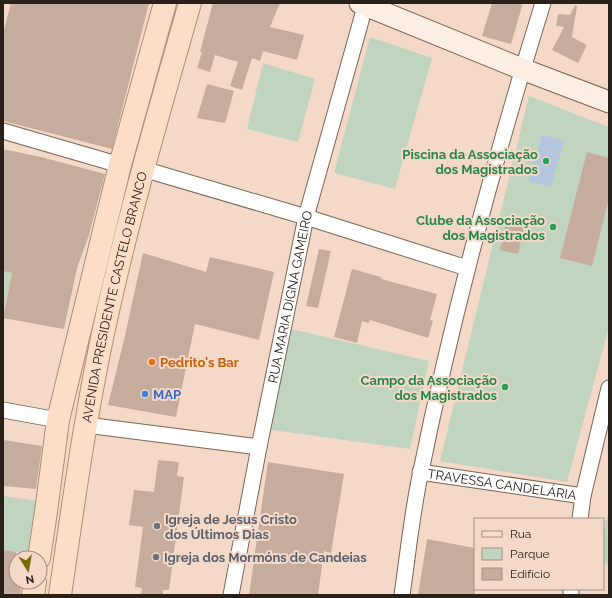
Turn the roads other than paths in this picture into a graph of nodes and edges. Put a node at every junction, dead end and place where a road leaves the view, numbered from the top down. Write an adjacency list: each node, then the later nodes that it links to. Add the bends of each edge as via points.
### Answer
1 (165, 3): 8 (main road, AVENIDA PRESIDENTE CASTELO BRANCO)
2 (190, 3): 9 (main road, AVENIDA PRESIDENTE CASTELO BRANCO)
3 (543, 3): 5 (street)
4 (364, 4): 5 (main road); 10 (street, RUA MARIA DIGNA GAMEIRO)
5 (522, 69): 6 (main road); 11 (street)
6 (609, 102)
7 (3, 131): 8 (street)
8 (120, 165): 14 (main road, AVENIDA PRESIDENTE CASTELO BRANCO)
9 (143, 169): 10 (street); 15 (main road, AVENIDA PRESIDENTE CASTELO BRANCO, via 109,307)
10 (306, 216): 11 (street); 16 (street, RUA MARIA DIGNA GAMEIRO)
11 (467, 268): 17 (street)
12 (609, 388): 18 (street)
13 (3, 410): 14 (street)
14 (58, 420): 20 (main road, AVENIDA PRESIDENTE CASTELO BRANCO)
15 (86, 425): 16 (street); 21 (main road, AVENIDA PRESIDENTE CASTELO BRANCO)
16 (258, 447): 22 (street, RUA MARIA DIGNA GAMEIRO)
17 (420, 472): 18 (street, TRAVESSA CANDELÁRIA); 23 (street)
18 (583, 496): 19 (street)
19 (580, 518)
20 (40, 550)
21 (60, 595)
22 (232, 595)
23 (402, 595)

